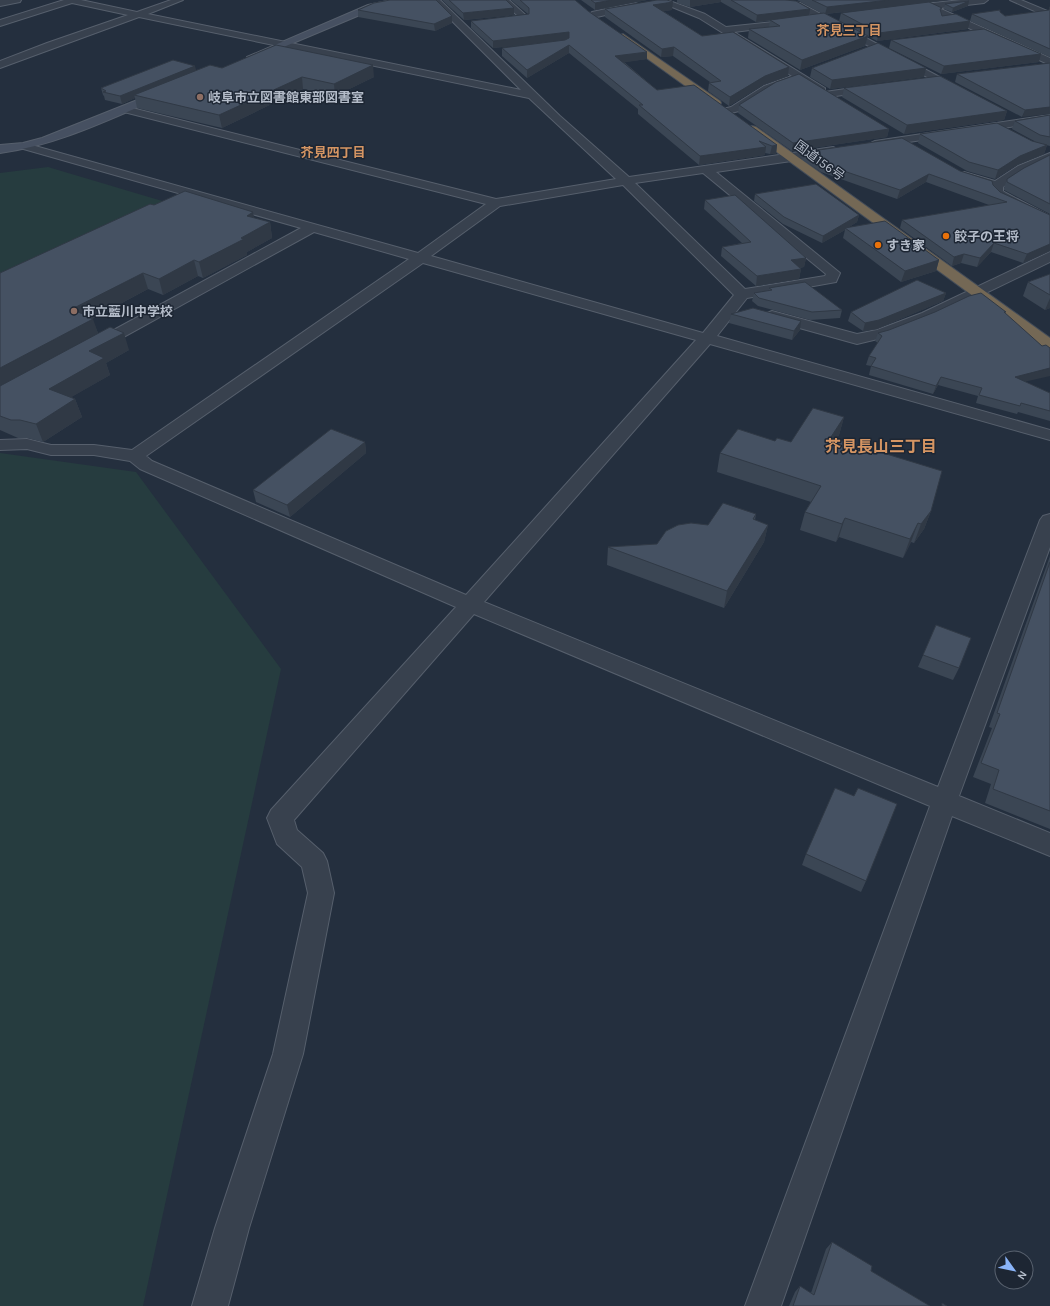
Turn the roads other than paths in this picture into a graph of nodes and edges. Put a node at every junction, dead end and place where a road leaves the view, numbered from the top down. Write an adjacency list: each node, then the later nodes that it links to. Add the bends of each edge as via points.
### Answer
1 (17, 0): 13 (street)
2 (70, 0): 19 (street); 24 (street)
3 (179, 0): 19 (street)
4 (404, 0): 31 (street, via 371,7)
5 (435, 0): 26 (street)
6 (504, 0): 23 (street, via 525,18)
7 (679, 0): 12 (street)
8 (763, 0): 22 (street, via 796,5)
9 (943, 0): 14 (street)
10 (984, 0): 14 (street)
11 (1014, 0): 18 (street)
12 (654, 2): 17 (street); 27 (street, via 696,13)
13 (0, 3)
14 (952, 4): 15 (street)
15 (929, 7): 16 (street); 28 (street)
16 (899, 10)
17 (587, 11): 52 (highway, 国道156号)
18 (1045, 11): 20 (street)
19 (139, 14): 31 (street); 38 (street)
20 (1024, 15)
21 (838, 17): 22 (street)
22 (823, 19): 27 (street); 32 (street)
23 (490, 22)
24 (0, 23)
25 (475, 24): 26 (street)
26 (461, 25): 35 (street)
27 (724, 30): 41 (street)
28 (982, 32): 29 (street); 37 (street)
29 (967, 34)
30 (890, 43): 32 (street)
31 (284, 44): 36 (street); 48 (street)
32 (876, 46): 34 (street); 43 (street)
33 (504, 51): 35 (street)
34 (862, 52)
35 (489, 53): 48 (street)
36 (243, 60)
37 (1050, 63): 39 (street)
38 (0, 65)
39 (1034, 67)
40 (813, 71): 41 (street)
41 (799, 76): 47 (street); 52 (street, via 768,88 735,109)
42 (955, 77): 43 (street)
43 (939, 80): 44 (street); 49 (street)
44 (924, 82)
45 (880, 87): 47 (street)
46 (173, 89): 51 (street)
47 (828, 94): 50 (street)
48 (532, 95): 71 (street)
49 (973, 97)
50 (842, 102)
51 (124, 109): 60 (street, via 46,140); 73 (street)
52 (727, 111): 67 (highway, 国道156号)
53 (1007, 115): 55 (street)
54 (1050, 118): 55 (street)
55 (1020, 122): 56 (street)
56 (997, 126): 58 (street); 59 (street)
57 (888, 132): 59 (street)
58 (1015, 136)
59 (902, 140): 61 (street); 62 (street)
60 (24, 146): 64 (street); 75 (street)
61 (863, 146)
62 (915, 148)
63 (1038, 148): 66 (street)
64 (0, 149)
65 (847, 149): 67 (street)
66 (1050, 151)
67 (792, 157): 69 (street); 80 (highway, 国道156号)
68 (1050, 157): 72 (street, via 1021,169)
69 (706, 170): 71 (street); 81 (street, via 833,273 831,279)
70 (955, 171): 72 (street)
71 (626, 181): 73 (street); 81 (street)
72 (997, 186): 74 (street, via 997,192 1002,196)
73 (496, 203): 77 (street)
74 (1050, 221)
75 (311, 228): 77 (street); 84 (street)
76 (1050, 256): 78 (street)
77 (420, 258): 82 (street); 87 (street)
78 (1027, 269): 79 (street); 80 (street)
79 (1044, 278)
80 (977, 291): 81 (street, via 927,316 881,334 857,339 754,311); 83 (highway, 国道156号)
81 (738, 300): 82 (street)
82 (707, 338): 85 (street); 89 (street)
83 (1050, 345)
84 (84, 352)
85 (1050, 435)
86 (0, 445): 87 (street, via 27,444 51,450 94,450)
87 (135, 456): 89 (street, via 146,465)
88 (1050, 520): 90 (street)
89 (469, 604): 90 (street); 92 (street, via 280,818 286,836 314,861 321,893 288,1054 232,1228)
90 (945, 801): 91 (street); 93 (street)
91 (1050, 845)
92 (210, 1306)
93 (763, 1306)

